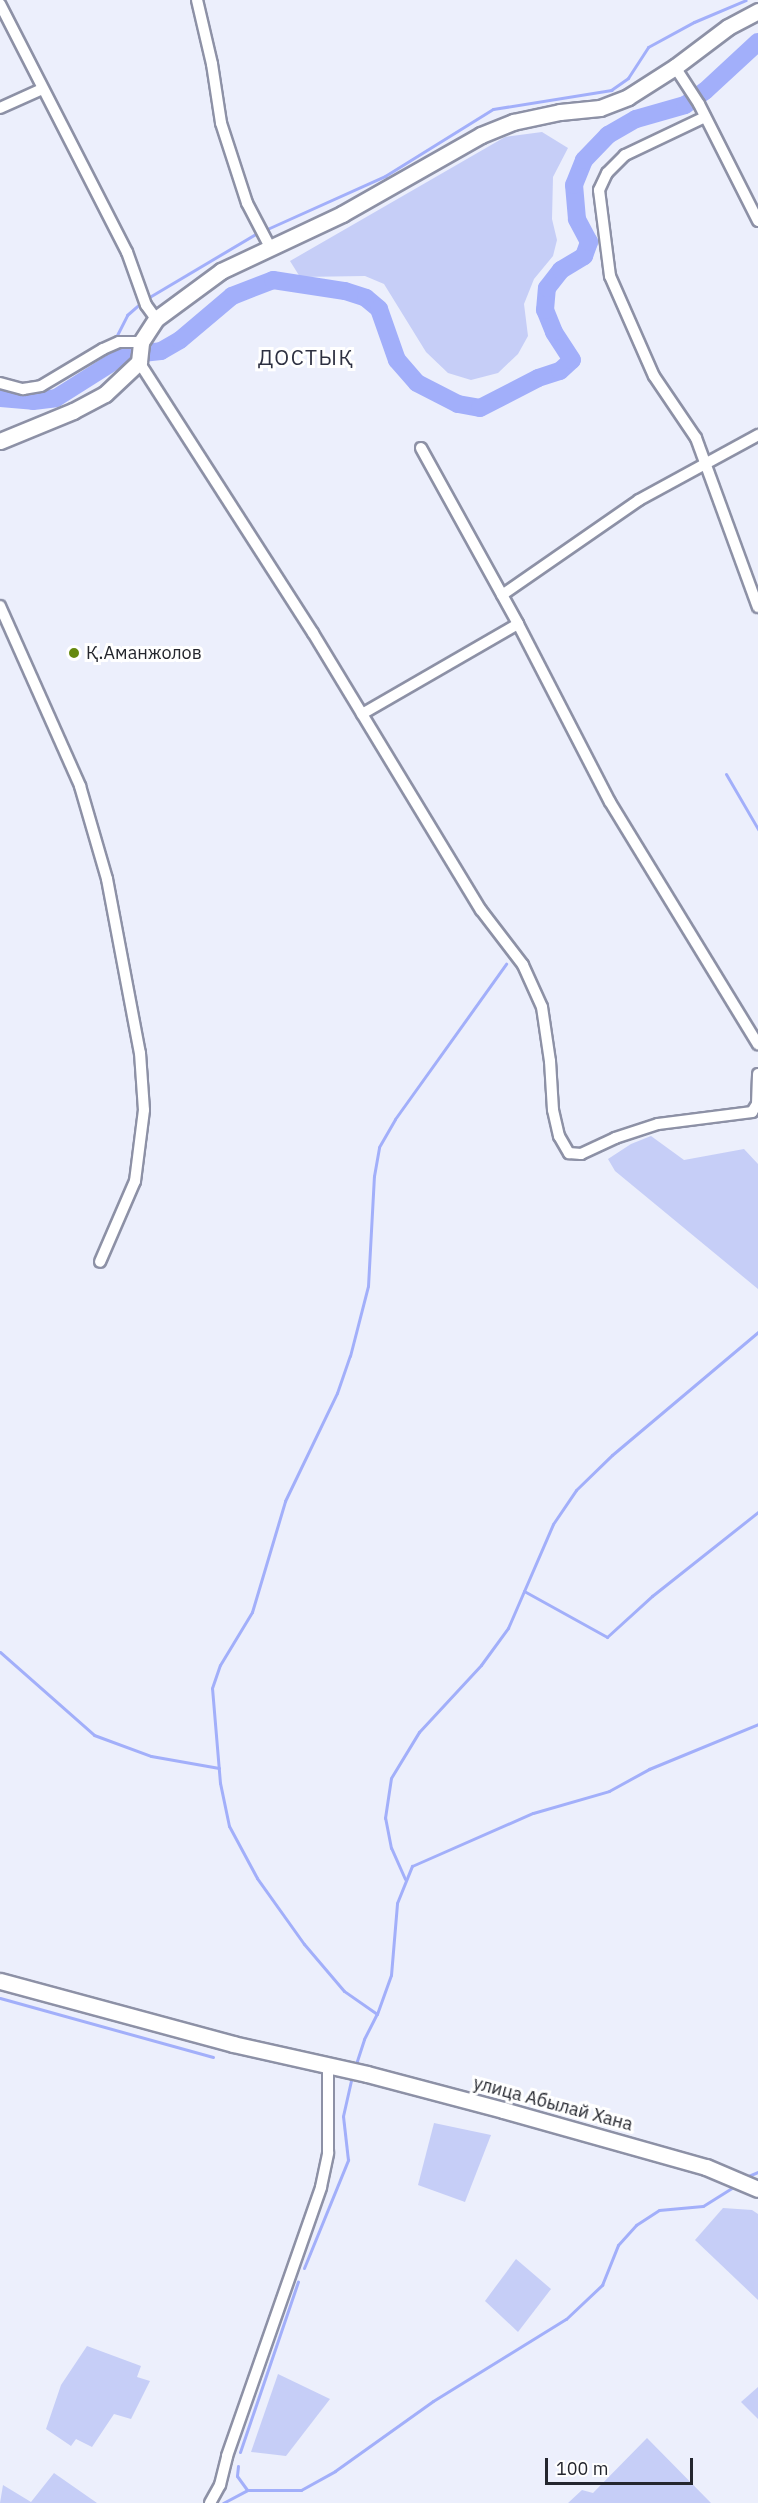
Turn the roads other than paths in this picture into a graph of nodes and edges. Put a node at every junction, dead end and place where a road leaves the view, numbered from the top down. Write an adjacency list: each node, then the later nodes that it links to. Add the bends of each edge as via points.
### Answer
1 (197, 0): 9 (street, via 233,164 247,203)
2 (0, 4): 5 (street)
3 (758, 11): 4 (main road, via 728,27)
4 (675, 67): 7 (street); 9 (main road, via 628,97 600,108 513,122 481,135 342,214)
5 (42, 89): 6 (street); 10 (street, via 101,199 127,252 146,305)
6 (0, 108)
7 (705, 117): 8 (street); 17 (street, via 625,155 607,173 598,190 610,276 654,376 696,438)
8 (758, 222)
9 (271, 249): 10 (main road, via 221,271)
10 (156, 319): 11 (main road)
11 (141, 342): 12 (main road); 13 (street, via 119,342 103,349 41,386 23,389)
12 (139, 362): 15 (main road, via 105,394); 22 (street)
13 (0, 383)
14 (758, 435): 17 (street)
15 (0, 441)
16 (421, 448): 18 (street)
17 (707, 465): 18 (street, via 639,500); 20 (street)
18 (502, 595): 21 (street)
19 (0, 606): 25 (street, via 80,786 107,879 140,1053 144,1110 135,1180)
20 (758, 607)
21 (518, 624): 22 (street); 23 (street, via 610,802)
22 (362, 714): 24 (street, via 481,910 523,965 542,1007 553,1110 559,1136 569,1153 581,1154 657,1124 752,1112 757,1104)
23 (758, 1044)
24 (758, 1074)
25 (100, 1262)
26 (0, 1981): 27 (main road, улица Абылай Хана, via 233,2044)
27 (328, 2065): 28 (main road, улица Абылай Хана, via 706,2167); 29 (street, via 328,2153 321,2187 220,2485)
28 (747, 2184)
29 (210, 2503)

